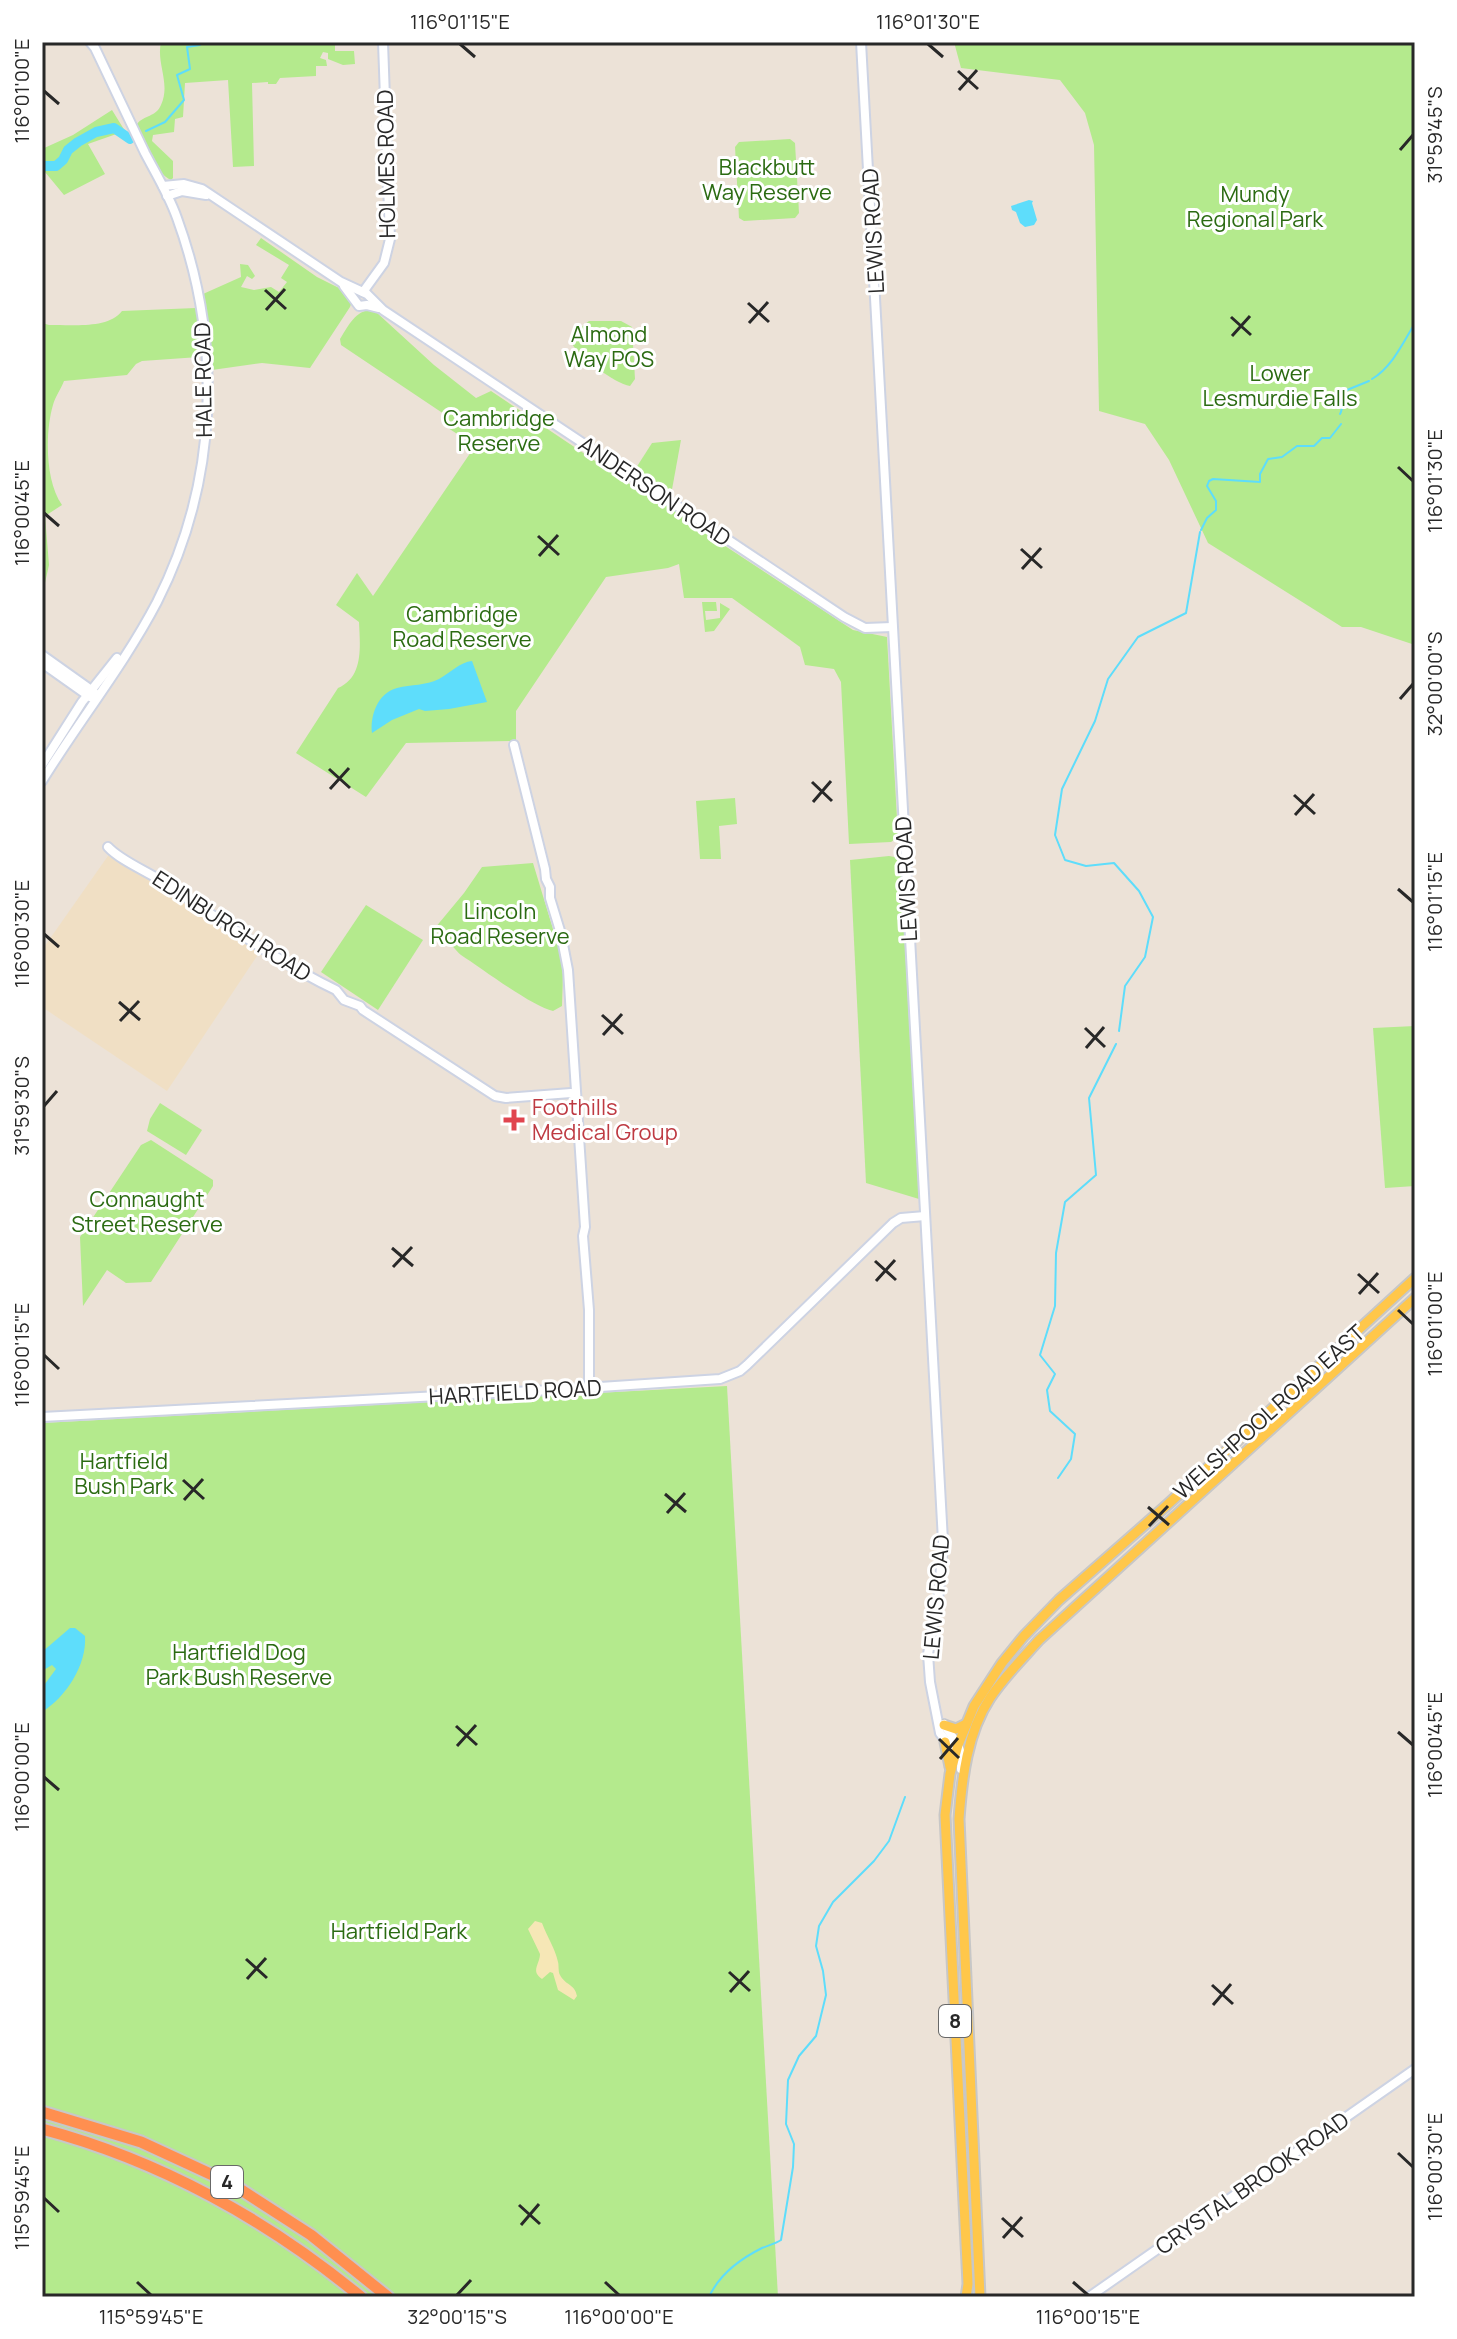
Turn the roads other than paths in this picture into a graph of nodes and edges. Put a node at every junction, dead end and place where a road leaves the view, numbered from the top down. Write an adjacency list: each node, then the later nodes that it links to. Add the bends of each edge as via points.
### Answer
1 (383, 42): 6 (street, HOLMES ROAD, via 390,239)
2 (861, 42): 7 (street, LEWIS ROAD)
3 (93, 44): 4 (street, HALE ROAD)
4 (165, 191): 5 (street, ANDERSON ROAD, via 176,184 202,189); 10 (street, HALE ROAD, via 185,244 206,334 208,415 201,477 172,565)
5 (341, 282): 6 (street, ANDERSON ROAD); 6 (street, ANDERSON ROAD, via 355,301 356,295)
6 (366, 297): 7 (street, ANDERSON ROAD, via 851,622 865,628)
7 (892, 627): 16 (street, LEWIS ROAD)
8 (42, 655): 10 (street)
9 (42, 663): 10 (street)
10 (93, 695): 12 (street, HALE ROAD); 13 (street, HALE ROAD)
11 (514, 745): 15 (street, via 568,970)
12 (42, 765)
13 (42, 781)
14 (138, 865): 15 (street, EDINBURGH ROAD, via 495,1096)
15 (573, 1095): 19 (street, via 579,1123)
16 (925, 1216): 19 (street, HARTFIELD ROAD, via 893,1223 733,1374); 23 (street, LEWIS ROAD, via 943,1541 928,1654)
17 (1415, 1278): 21 (main road, WELSHPOOL ROAD EAST / 8)
18 (1415, 1298): 22 (main road, WELSHPOOL ROAD EAST / 8)
19 (592, 1388): 20 (street, HARTFIELD ROAD)
20 (42, 1417)
21 (1208, 1467): 22 (main road); 25 (main road, WELSHPOOL ROAD EAST / 8, via 1025,1635 986,1686)
22 (1217, 1477): 24 (main road, WELSHPOOL ROAD EAST / 8, via 1039,1640 1004,1679)
23 (938, 1713): 26 (street, LEWIS ROAD); 27 (street, LEWIS ROAD)
24 (979, 1719): 28 (street); 30 (main road, WELSHPOOL ROAD EAST / 8)
25 (968, 1723): 26 (main road, via 956,1729); 28 (main road, WELSHPOOL ROAD EAST / 8)
26 (944, 1725): 28 (street, LEWIS ROAD)
27 (945, 1742): 28 (street); 29 (main road)
28 (958, 1745): 29 (main road, WELSHPOOL ROAD EAST / 8); 30 (street, LEWIS ROAD)
29 (950, 1774): 36 (main road, WELSHPOOL ROAD EAST / 8, via 946,1854)
30 (962, 1780): 37 (main road, WELSHPOOL ROAD EAST / 8, via 960,1858)
31 (1415, 2069): 38 (street, CRYSTAL BROOK ROAD)
32 (42, 2112): 35 (highway, 4, via 141,2142 232,2184 311,2235)
33 (42, 2129): 34 (highway, 4, via 159,2170 243,2212)
34 (361, 2297)
35 (388, 2297)
36 (966, 2297)
37 (980, 2297)
38 (1089, 2297)

